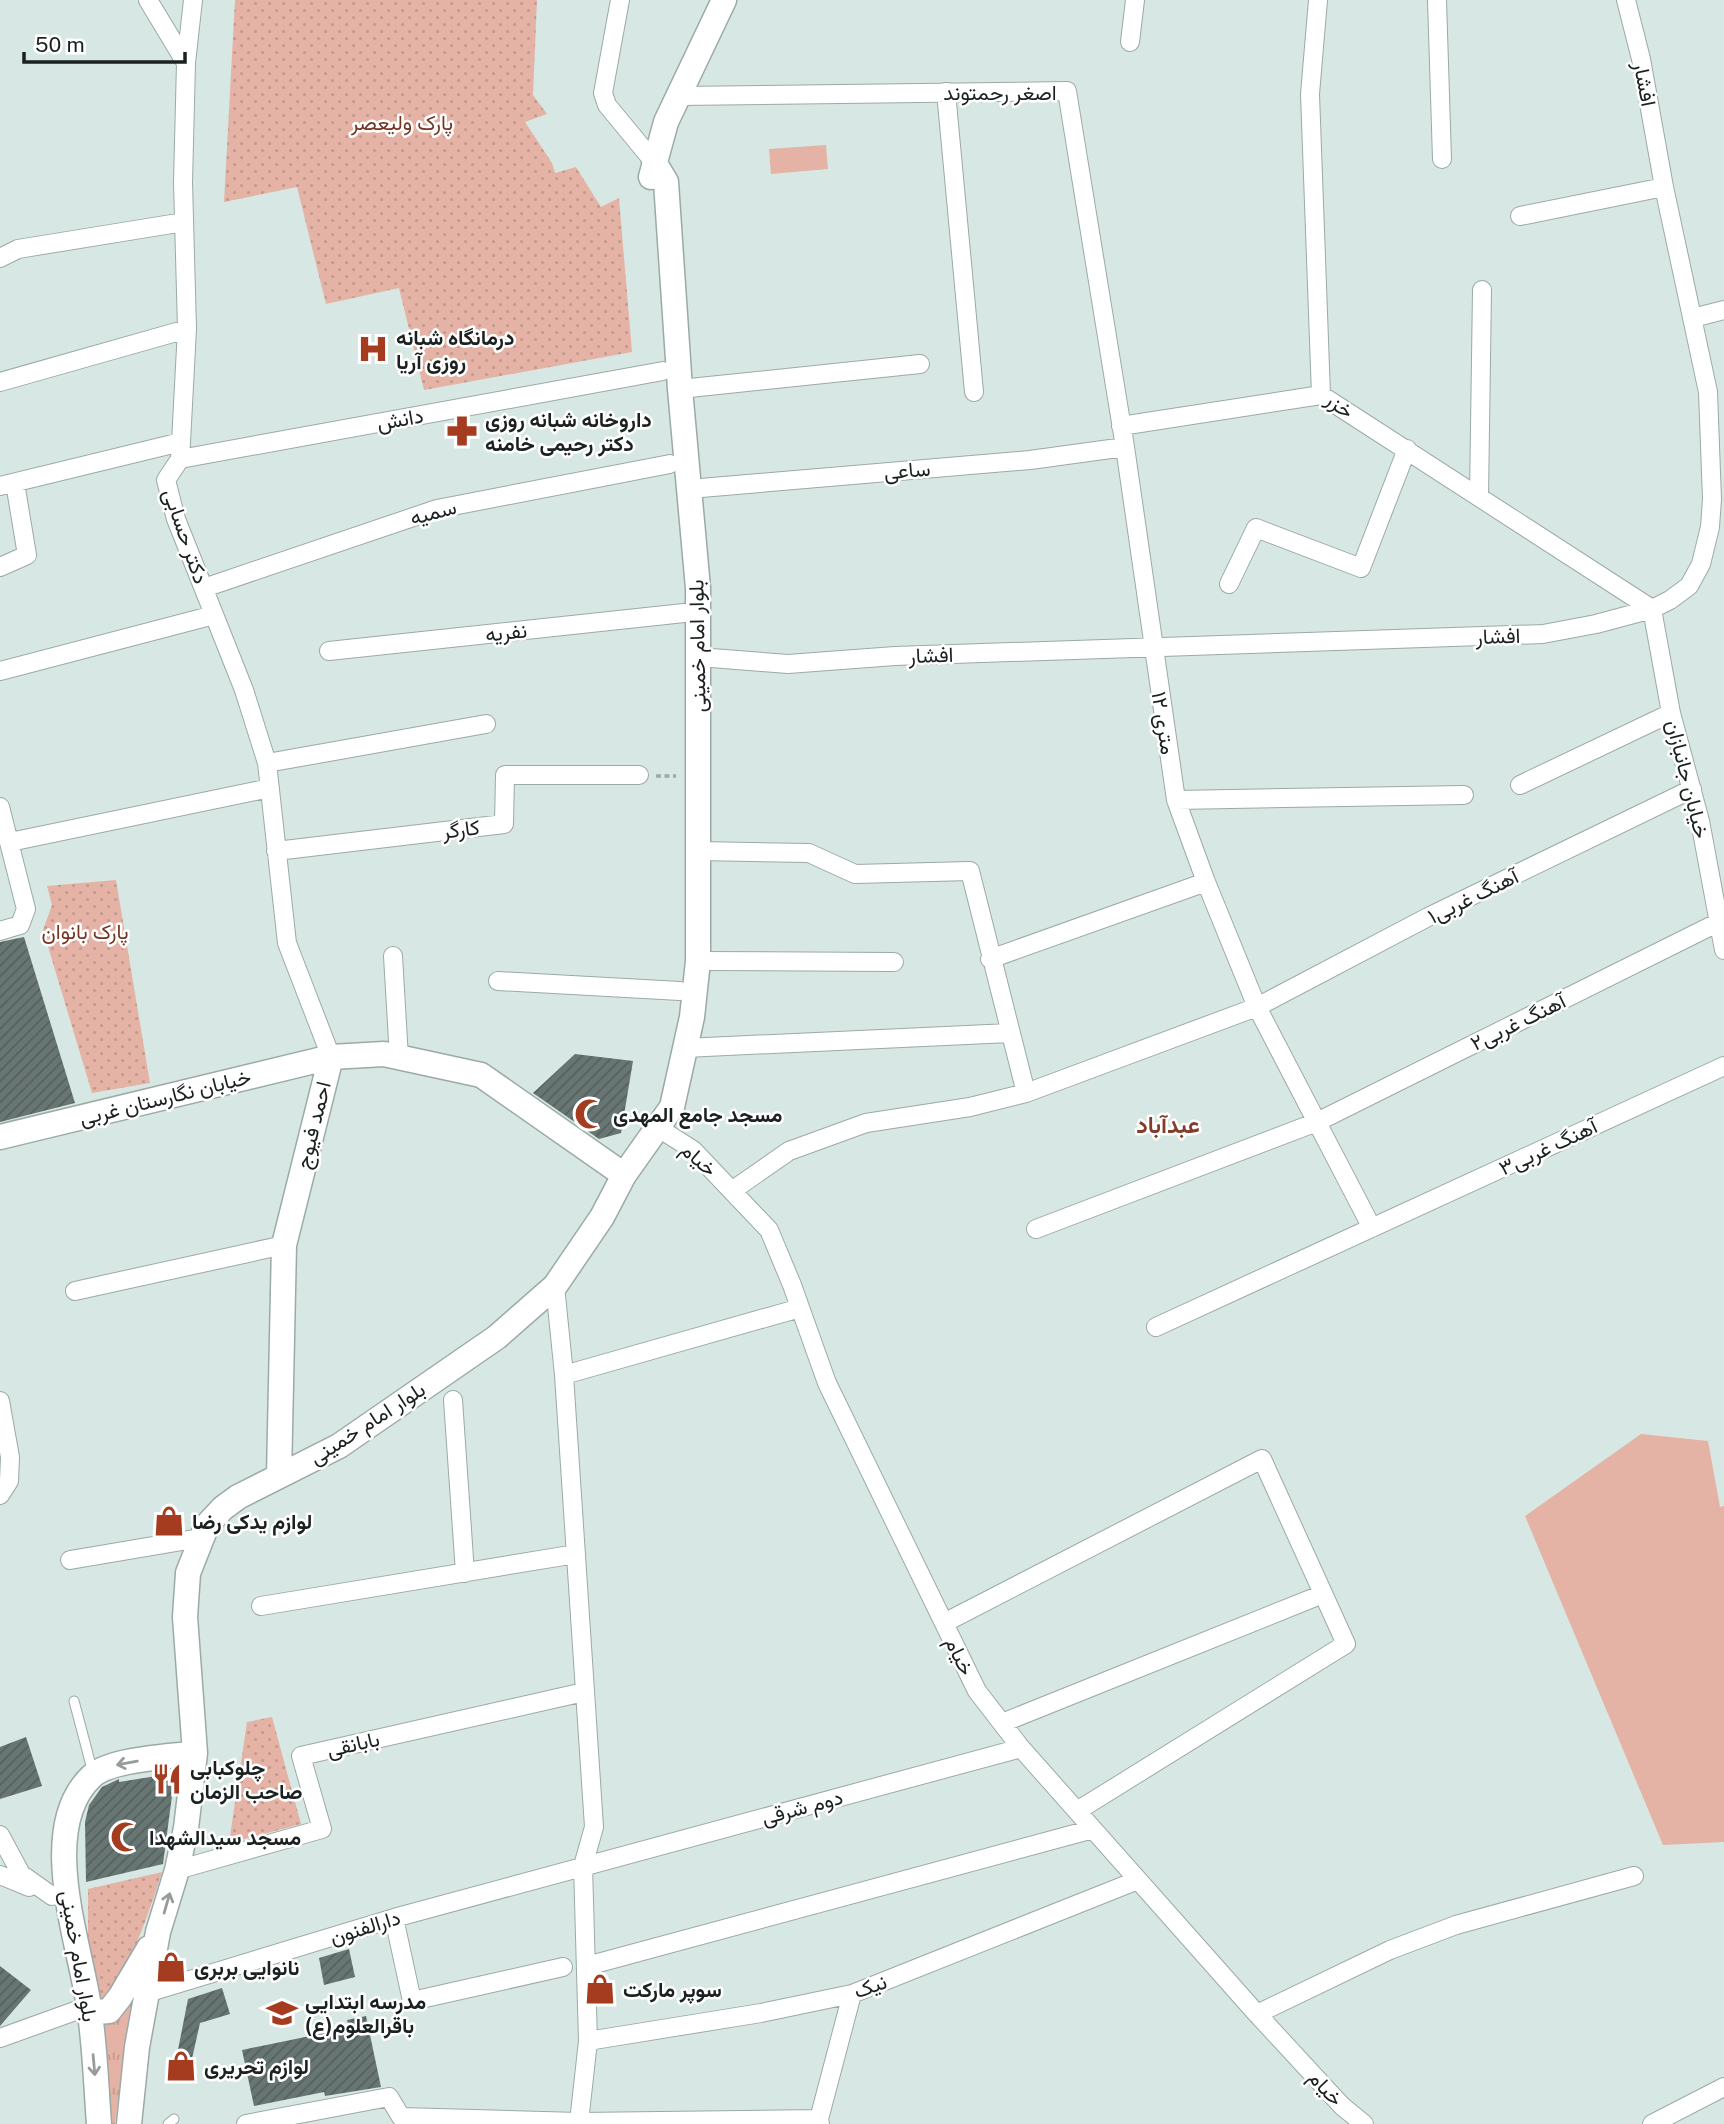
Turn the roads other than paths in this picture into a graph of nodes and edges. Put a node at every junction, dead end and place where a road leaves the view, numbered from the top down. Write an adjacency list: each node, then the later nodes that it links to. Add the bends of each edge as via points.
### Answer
1 (148, 0): 10 (street)
2 (192, 0): 10 (street, دکتر حسابی)
3 (620, 0): 14 (street, via 603,93 607,105)
4 (724, 0): 12 (street, بلوار امام خمینی)
5 (1135, 0): 9 (street)
6 (1318, 0): 28 (street, خزر, via 1310,94)
7 (1437, 0): 13 (street)
8 (1626, 0): 15 (street, افشار)
9 (1130, 42)
10 (186, 63): 17 (street, دکتر حسابی)
11 (946, 92): 12 (street, اصغر رحمتوند); 27 (street); 29 (street, اصغر رحمتوند, via 1067,91)
12 (679, 96): 14 (street, بلوار امام خمینی)
13 (1442, 159)
14 (654, 162): 24 (street, بلوار امام خمینی, via 650,182); 26 (street, بلوار امام خمینی, via 666,182)
15 (1664, 187): 16 (street); 21 (street, افشار)
16 (1520, 216)
17 (184, 222): 18 (street, via 18,248); 22 (street, دکتر حسابی)
18 (0, 258)
19 (1482, 290): 36 (street)
20 (1724, 310): 21 (street)
21 (1693, 318): 40 (street, افشار, via 1708,392 1710,527 1701,564 1689,586)
22 (187, 329): 25 (street); 32 (street, دکتر حسابی)
23 (920, 364): 26 (street)
24 (663, 371): 32 (street, دانش); 33 (street, بلوار امام خمینی)
25 (0, 382)
26 (680, 389): 35 (street, بلوار امام خمینی)
27 (974, 392)
28 (1321, 395): 29 (street); 31 (street, خزر)
29 (1121, 426): 30 (street, ۱۲ متری)
30 (1125, 447): 35 (street, ساعی, via 1030,460); 43 (street, ۱۲ متری)
31 (1407, 449): 36 (street, خزر); 38 (street, via 1361,568 1256,528)
32 (180, 451): 34 (street, دانش); 39 (street, دکتر حسابی, via 166,480 176,519)
33 (670, 464): 39 (street, سمیه, via 436,509); 41 (street, بلوار امام خمینی)
34 (8, 485): 37 (street, via 26,555)
35 (689, 489): 45 (street, بلوار امام خمینی)
36 (1479, 496): 40 (street, خزر)
37 (0, 567)
38 (1229, 584)
39 (204, 588): 42 (street, دکتر حسابی)
40 (1651, 609): 43 (street, افشار, via 1543,634); 47 (street, خیابان جانبازان)
41 (684, 613): 44 (street, نفریه); 70 (street, بلوار امام خمینی)
42 (214, 615): 46 (street); 49 (street, دکتر حسابی)
43 (1152, 647): 45 (street, افشار, via 788,664); 55 (street, ۱۲ متری)
44 (328, 651)
45 (699, 657): 59 (street, بلوار امام خمینی)
46 (0, 671)
47 (1671, 713): 51 (street); 53 (street, خیابان جانبازان)
48 (486, 724): 49 (street)
49 (267, 763): 52 (street, دکتر حسابی)
50 (639, 775): 58 (street, کارگر, via 505,775 504,824)
51 (1520, 785)
52 (270, 789): 57 (street); 58 (street, دکتر حسابی)
53 (1692, 789): 60 (street, خیابان جانبازان); 71 (street, آهنگ غربی۱, via 1428,917)
54 (1464, 795): 55 (street)
55 (1176, 800): 61 (street, ۱۲ متری)
56 (0, 807): 57 (street)
57 (10, 842): 63 (street, via 26,909 20,925)
58 (276, 851): 74 (street, دکتر حسابی, via 287,943)
59 (698, 851): 66 (street, via 809,853 855,874 970,871); 67 (street, بلوار امام خمینی)
60 (1718, 879): 62 (street, خیابان جانبازان)
61 (1206, 882): 66 (street); 71 (street, ۱۲ متری)
62 (1719, 922): 64 (street, خیابان جانبازان); 78 (street, آهنگ غربی۲)
63 (0, 931)
64 (1724, 950)
65 (393, 956): 75 (street)
66 (990, 959): 72 (street)
67 (698, 961): 68 (street); 73 (street, بلوار امام خمینی)
68 (894, 962)
69 (498, 981): 70 (street)
70 (680, 991): 79 (street, بلوار امام خمینی)
71 (1256, 1007): 77 (street, آهنگ غربی۱); 78 (street, ۱۲ متری)
72 (1010, 1033): 73 (street); 77 (street)
73 (685, 1048): 79 (street, بلوار امام خمینی, via 672,1107)
74 (331, 1057): 75 (street, احمد فیوج, via 384,1054); 80 (street, خیابان نگارستان غربی); 85 (street, احمد فیوج)
75 (399, 1058): 81 (street, احمد فیوج, via 481,1075)
76 (1724, 1066): 83 (street, آهنگ غربی۳)
77 (1026, 1093): 82 (street, آهنگ غربی۱, via 866,1123 789,1151)
78 (1317, 1122): 83 (street, ۱۲ متری); 84 (street, آهنگ غربی۲)
79 (657, 1127): 81 (street, بلوار امام خمینی); 82 (street, خیام, via 693,1150)
80 (0, 1137)
81 (624, 1175): 86 (street, بلوار امام خمینی)
82 (733, 1190): 88 (street, خیام, via 769,1230)
83 (1372, 1228): 89 (street, آهنگ غربی۳)
84 (1036, 1229)
85 (284, 1245): 87 (street); 93 (street, احمد فیوج)
86 (555, 1286): 90 (street); 93 (street, بلوار امام خمینی, via 497,1337 399,1405 339,1446)
87 (75, 1291)
88 (800, 1308): 90 (street); 101 (street, خیام, via 827,1383)
89 (1156, 1327)
90 (564, 1375): 96 (street)
91 (453, 1400): 98 (street)
92 (0, 1401): 94 (street, via 10,1457 9,1481)
93 (279, 1476): 95 (street, بلوار امام خمینی, via 223,1508)
94 (0, 1495)
95 (200, 1538): 97 (street); 106 (street, بلوار امام خمینی, via 188,1573 185,1617)
96 (576, 1554): 98 (street); 102 (street)
97 (70, 1560)
98 (465, 1573): 100 (street)
99 (1324, 1594): 101 (street, via 1262,1459); 104 (street); 108 (street, via 1346,1644)
100 (261, 1606)
101 (944, 1623): 104 (street, خیام, via 977,1690)
102 (584, 1692): 111 (street, via 594,1827); 112 (street, بابانقی, via 301,1756 322,1829)
103 (74, 1701): 107 (lane)
104 (1002, 1723): 105 (street, خیام)
105 (1021, 1748): 108 (street, خیام); 111 (street, دوم شرقی)
106 (195, 1753): 107 (street, one-way to 107, via 118,1765); 112 (street, بلوار امام خمینی)
107 (93, 1774): 116 (street, بلوار امام خمینی, via 75,1795 65,1832)
108 (1077, 1811): 109 (street, خیام)
109 (1093, 1829): 115 (street, خیام); 119 (street)
110 (0, 1835): 116 (street, via 21,1874)
111 (583, 1866): 117 (street, دارالفنون); 119 (street)
112 (177, 1870): 118 (street, بلوار امام خمینی, one-way to 112)
113 (0, 1875): 116 (street)
114 (1634, 1876): 124 (street, via 1456,1925 1401,1945)
115 (1138, 1880): 122 (street, نیک); 124 (street, خیام)
116 (59, 1896): 123 (street, بلوار امام خمینی)
117 (394, 1918): 120 (street, via 412,2001); 121 (street, دارالفنون)
118 (158, 1932): 121 (street, بلوار امام خمینی); 123 (street, via 109,2011 97,2012)
119 (587, 1966): 126 (street)
120 (563, 1967)
121 (147, 1993): 131 (street, بلوار امام خمینی)
122 (852, 1994): 126 (street, نیک); 128 (street)
123 (89, 2006): 125 (street); 130 (street, بلوار امام خمینی, one-way to 130)
124 (1257, 2014): 133 (street, خیام)
125 (0, 2038)
126 (588, 2041): 129 (street)
127 (1724, 2087): 134 (street)
128 (819, 2121): 129 (street)
129 (579, 2122): 132 (street, via 401,2117 388,2097)
130 (99, 2124)
131 (129, 2124)
132 (246, 2124)
133 (1364, 2124)
134 (1651, 2124)

